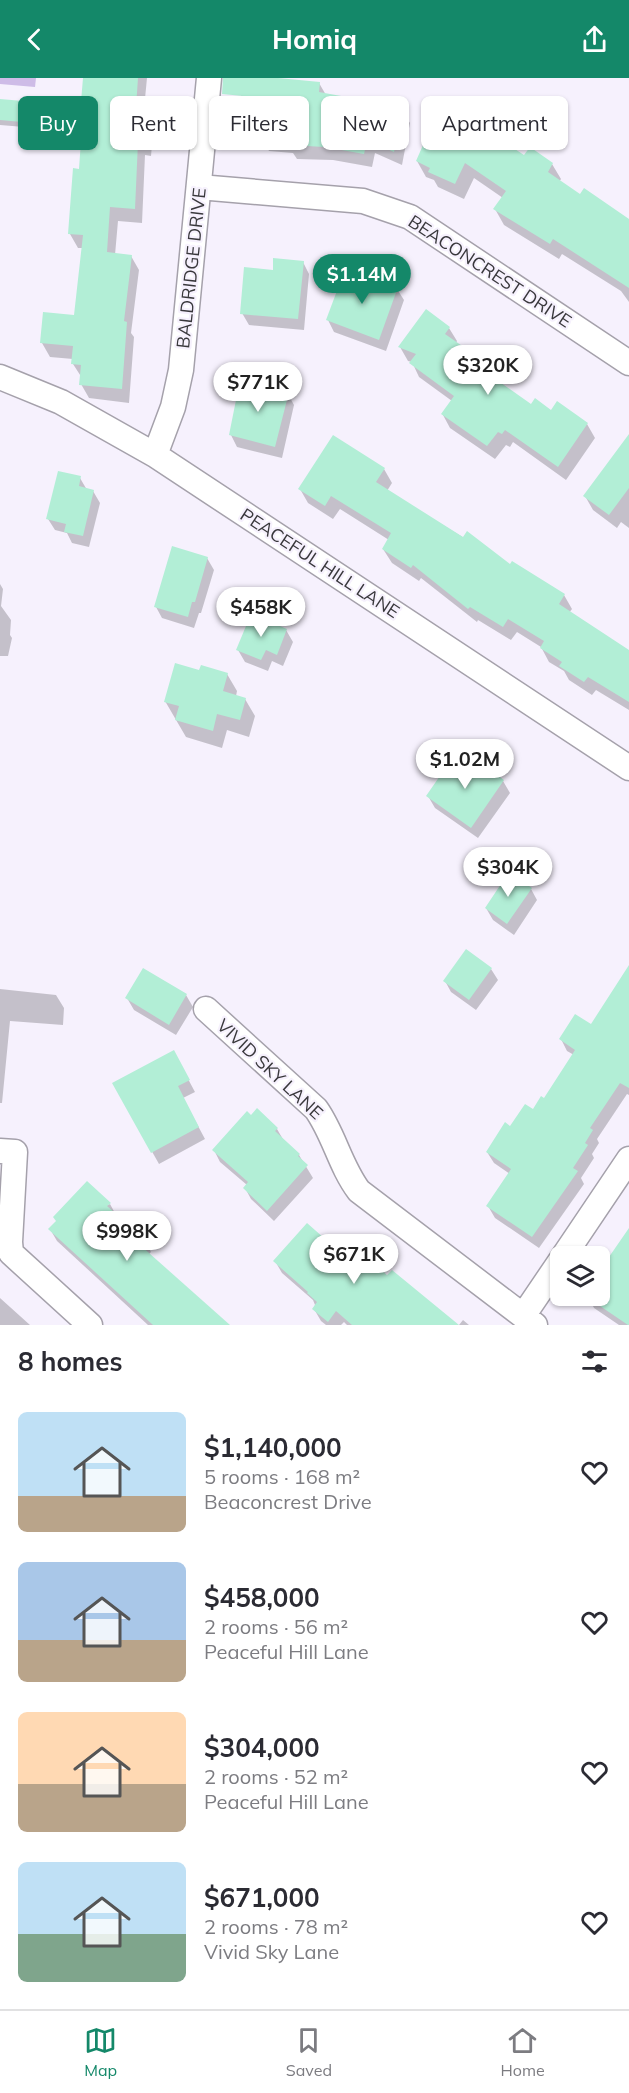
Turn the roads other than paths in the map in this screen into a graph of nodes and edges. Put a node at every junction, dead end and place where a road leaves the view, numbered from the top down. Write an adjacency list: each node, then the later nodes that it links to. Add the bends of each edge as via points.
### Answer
1 (208, 78): 2 (street, BALDRIDGE DRIVE)
2 (199, 187): 3 (street, BEACONCREST DRIVE, via 363,201 410,217); 5 (street, BALDRIDGE DRIVE, via 181,370 173,407)
3 (629, 363)
4 (0, 377): 5 (street, PEACEFUL HILL LANE, via 61,402)
5 (155, 454): 6 (street, PEACEFUL HILL LANE)
6 (629, 768)
7 (206, 1009): 12 (street, VIVID SKY LANE, via 316,1108 359,1191)
8 (8, 1151): 13 (street, via 11,1253)
9 (629, 1159): 10 (street)
10 (570, 1246)
11 (550, 1281): 12 (street)
12 (529, 1320)
13 (90, 1325)

